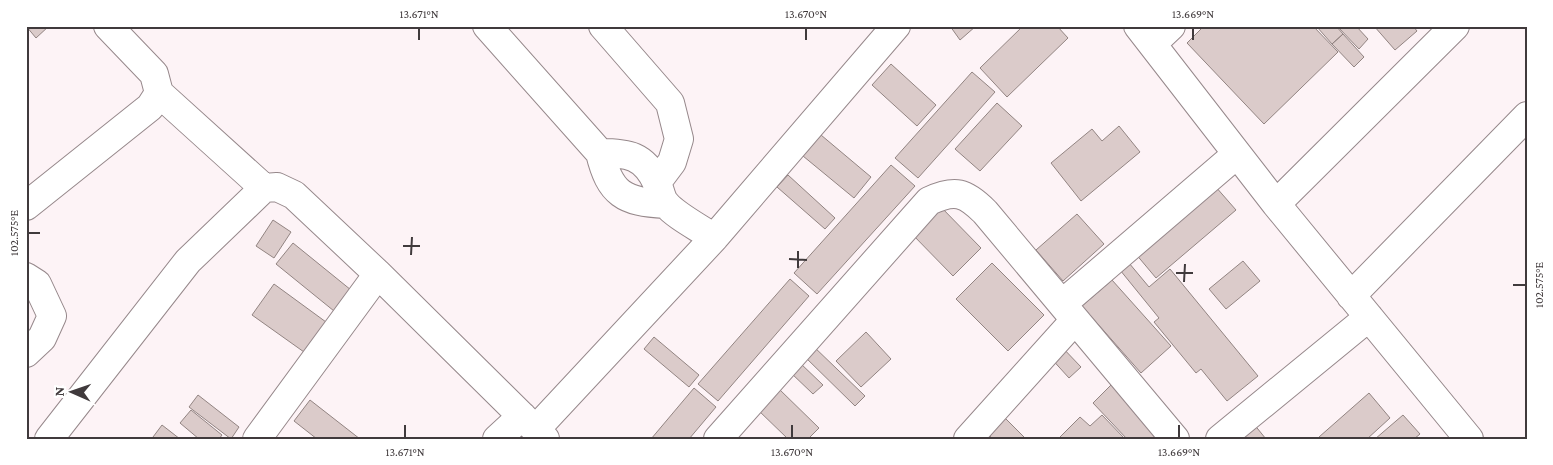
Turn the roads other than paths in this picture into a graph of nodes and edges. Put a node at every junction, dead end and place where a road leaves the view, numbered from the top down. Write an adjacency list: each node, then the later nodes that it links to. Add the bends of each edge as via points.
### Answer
1 (108, 26): 7 (street, via 154,74)
2 (487, 26): 9 (street)
3 (603, 26): 12 (street, via 670,102 679,139)
4 (896, 26): 15 (street)
5 (1454, 26): 13 (street)
6 (1153, 32): 10 (street)
7 (159, 93): 11 (street); 14 (street, via 150,107)
8 (1527, 116): 18 (street)
9 (600, 153): 12 (street, via 635,157 646,165); 12 (street, via 608,178 623,195 639,203)
10 (1237, 154): 13 (street); 19 (street)
11 (264, 188): 16 (street, via 277,187 294,195); 23 (street, via 188,261)
12 (661, 193): 15 (street)
13 (1276, 204): 18 (street)
14 (26, 206)
15 (714, 238): 22 (street)
16 (378, 274): 22 (street); 24 (street)
17 (26, 277): 21 (street, via 37,284 52,316 42,338)
18 (1351, 296): 20 (street)
19 (1069, 312): 26 (street, via 972,199 945,194 928,201); 27 (street); 28 (street)
20 (1369, 317): 29 (street); 30 (street)
21 (26, 353)
22 (535, 428): 25 (street)
23 (49, 439)
24 (258, 439)
25 (498, 439)
26 (718, 439)
27 (968, 439)
28 (1175, 439)
29 (1220, 439)
30 (1469, 439)

